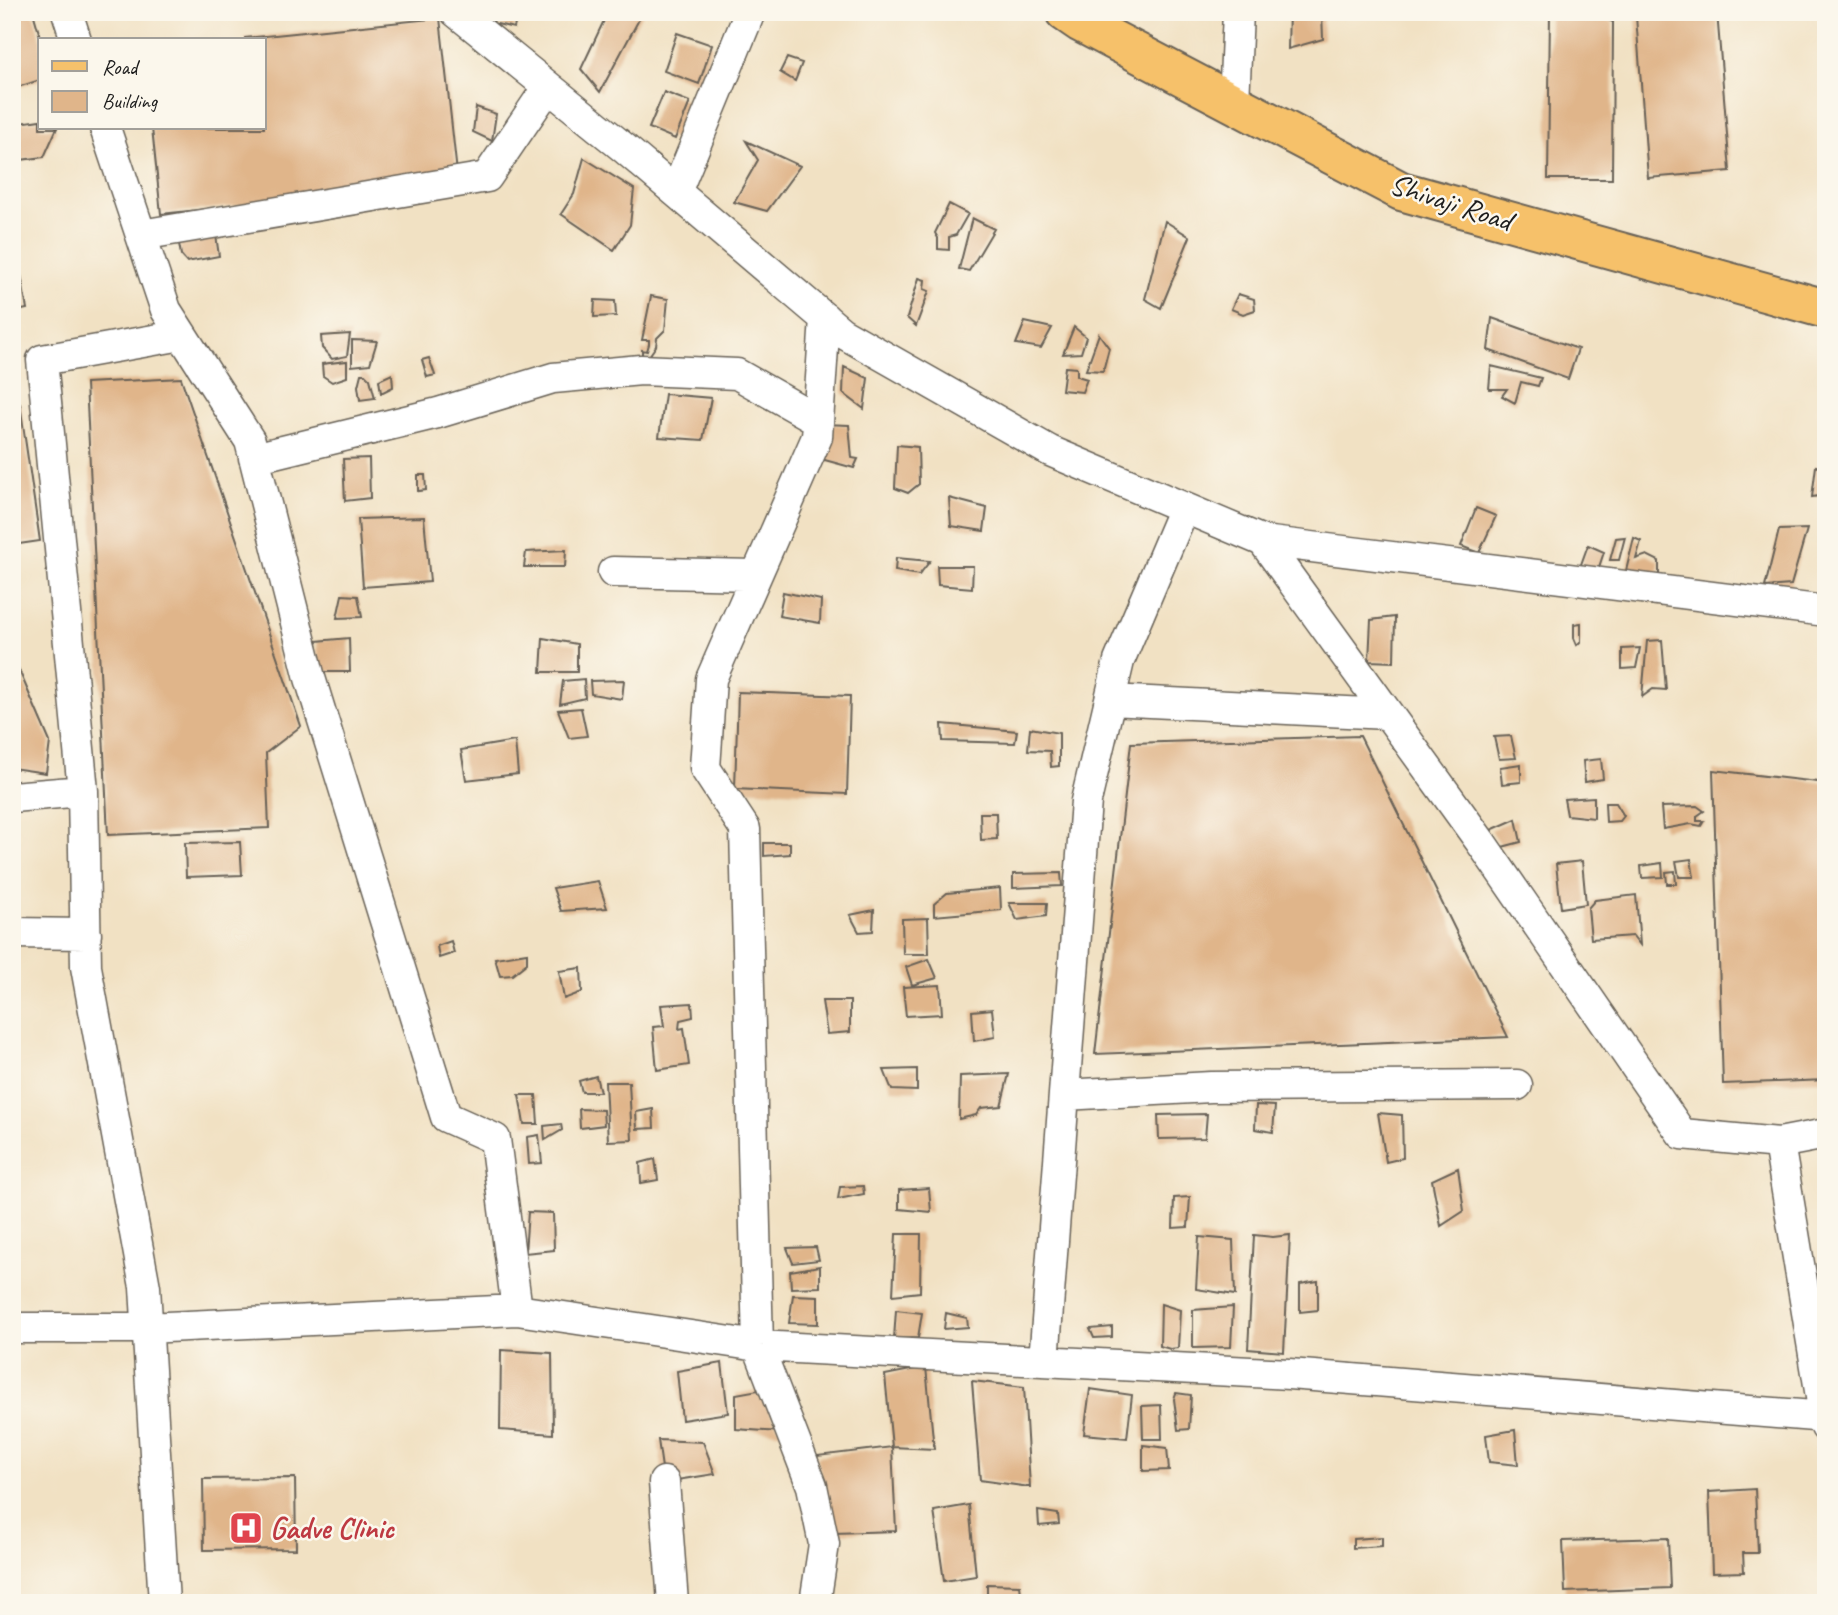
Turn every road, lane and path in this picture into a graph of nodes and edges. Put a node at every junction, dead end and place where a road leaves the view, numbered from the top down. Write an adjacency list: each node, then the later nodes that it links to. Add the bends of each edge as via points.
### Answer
1 (67, 12): 6 (street)
2 (456, 12): 7 (street)
3 (751, 12): 10 (street)
4 (1065, 12): 8 (main road, Shivaji Road)
5 (1238, 12): 8 (street)
6 (75, 38)
7 (548, 87): 10 (street); 11 (street, via 487,177)
8 (1234, 103): 12 (main road, Shivaji Road, via 1401,191)
9 (106, 130): 11 (street)
10 (676, 192): 13 (street)
11 (141, 235): 14 (street, via 166,310)
12 (1826, 309)
13 (825, 318): 15 (street); 17 (street, via 841,332 1050,451)
14 (182, 335): 16 (street, via 250,441); 24 (street, via 42,360)
15 (818, 420): 16 (street, via 737,374 641,370 553,378 438,413); 20 (street, via 817,437)
16 (254, 458): 32 (street, via 310,678 446,1117 495,1139)
17 (1184, 508): 18 (street); 22 (street, via 1119,661)
18 (1263, 541): 21 (street); 23 (street)
19 (613, 572): 20 (street)
20 (755, 575): 35 (street, via 711,678 705,768 746,829)
21 (1826, 611)
22 (1110, 699): 23 (street); 29 (street, via 1086,801)
23 (1387, 713): 31 (street, via 1682,1134)
24 (83, 790): 25 (street); 27 (street)
25 (12, 797)
26 (12, 933): 27 (street)
27 (86, 934): 34 (street, via 86,967 145,1287)
28 (1517, 1085): 29 (street, via 1211,1087)
29 (1064, 1095): 36 (street)
30 (1826, 1134): 31 (street)
31 (1779, 1143): 37 (street)
32 (517, 1310): 34 (street); 35 (street)
33 (12, 1328): 34 (street)
34 (146, 1328): 39 (street)
35 (758, 1346): 36 (street); 41 (street, via 812,1486 824,1544)
36 (1044, 1361): 37 (street, via 1289,1374)
37 (1825, 1420)
38 (664, 1482): 40 (street)
39 (164, 1603)
40 (673, 1603)
41 (815, 1603)

